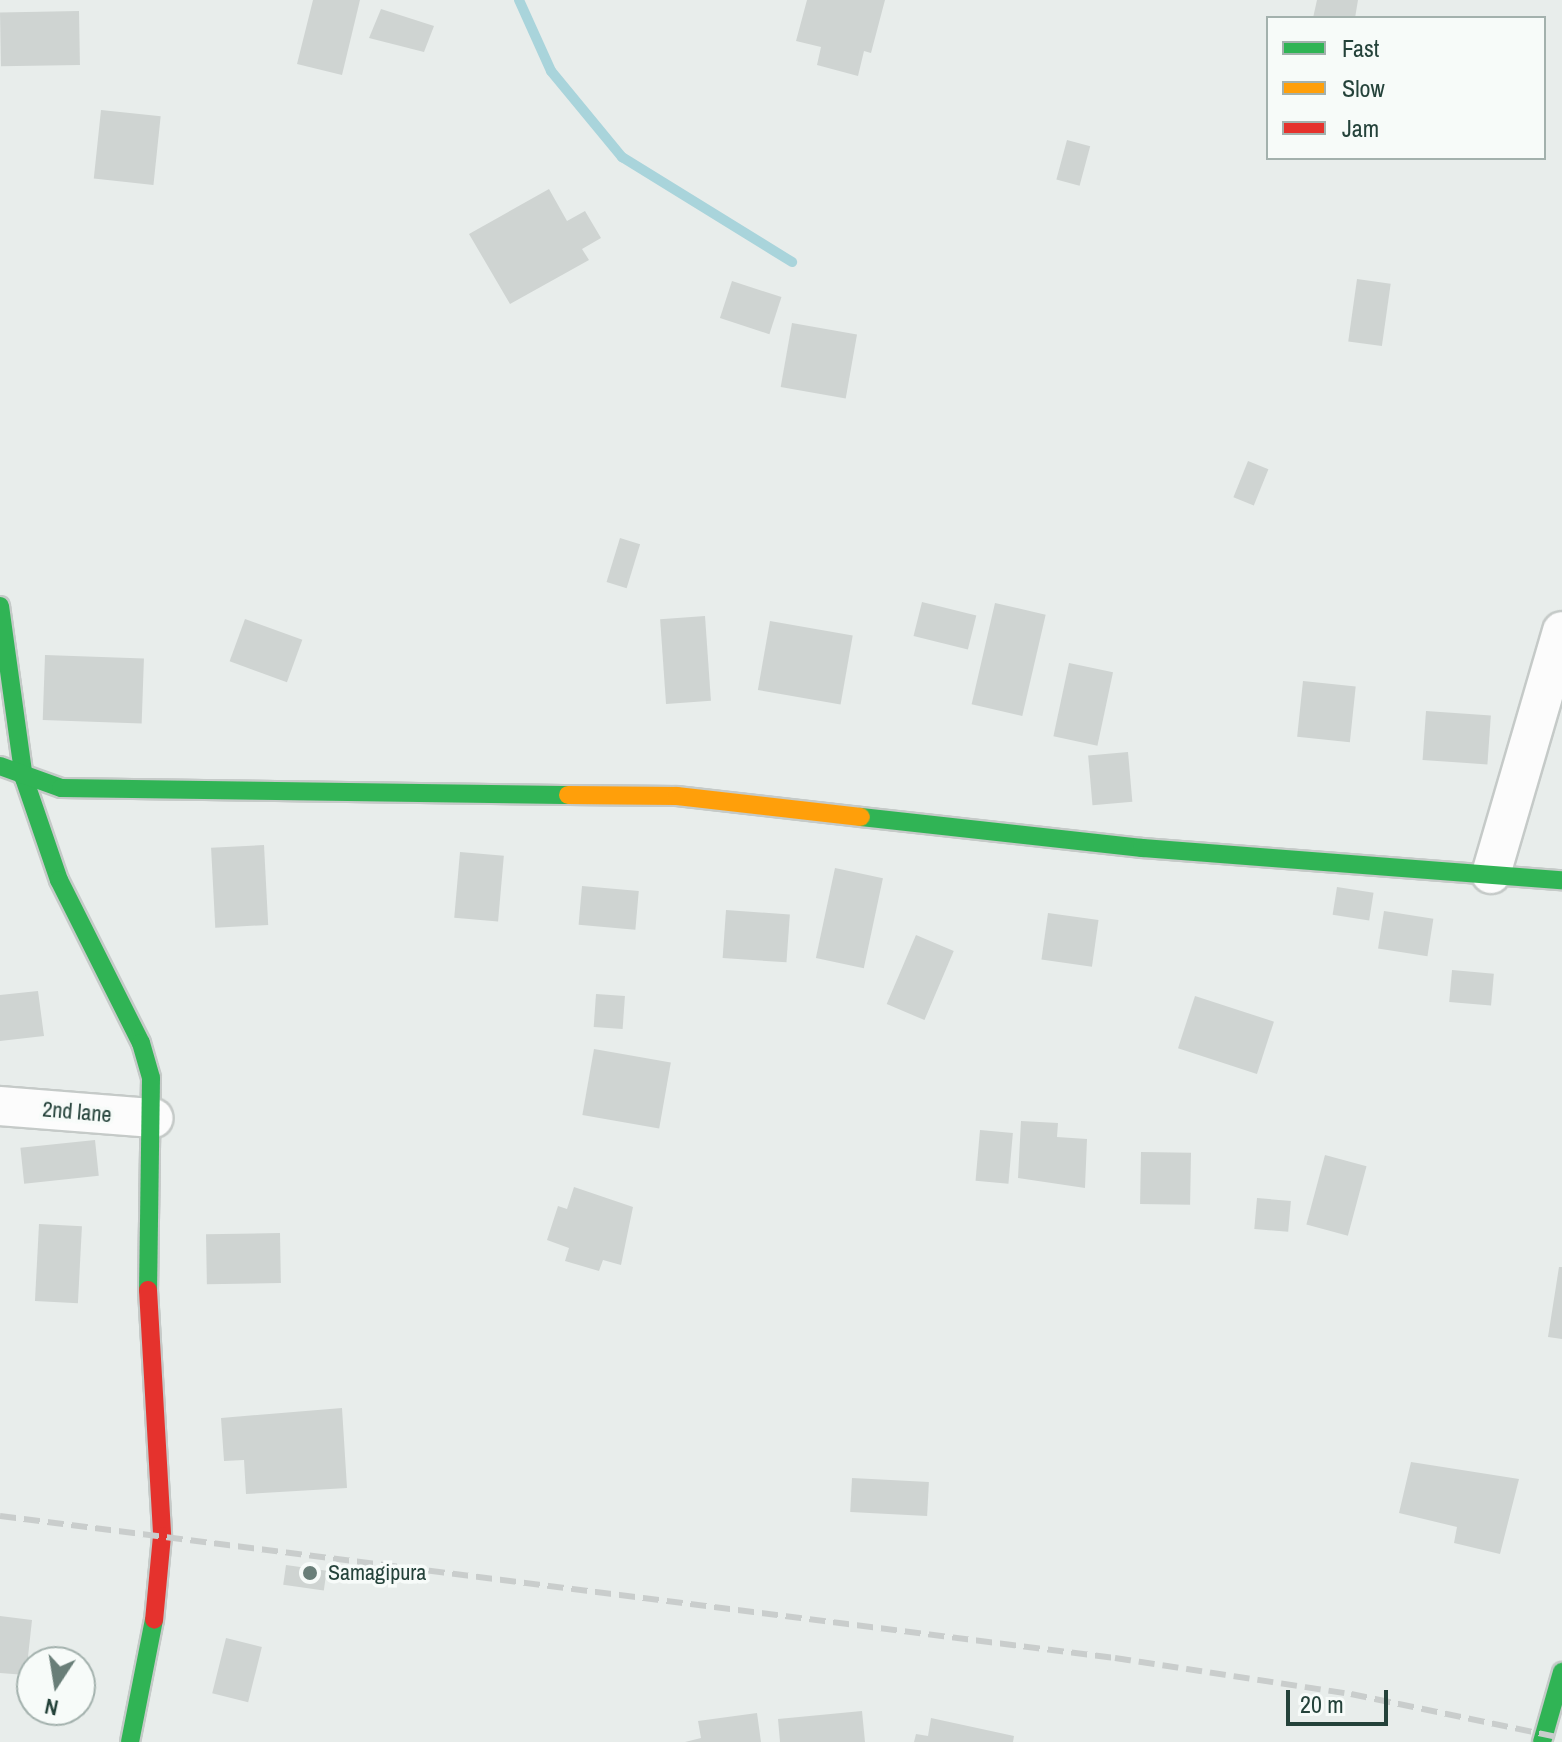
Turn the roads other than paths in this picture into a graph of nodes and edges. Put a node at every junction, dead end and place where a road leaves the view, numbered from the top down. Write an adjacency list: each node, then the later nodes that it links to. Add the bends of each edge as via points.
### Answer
1 (0, 606): 4 (street)
2 (1562, 631): 5 (street)
3 (0, 766): 4 (street)
4 (24, 778): 5 (street, via 61,788 677,796 1142,848); 8 (street, via 59,880 141,1043)
5 (1491, 874): 6 (street)
6 (1562, 880)
7 (0, 1106): 8 (street, 2nd lane)
8 (154, 1118): 10 (street, via 147,1281 162,1536 153,1632)
9 (1562, 1672): 11 (street)
10 (130, 1742)
11 (1542, 1742)

